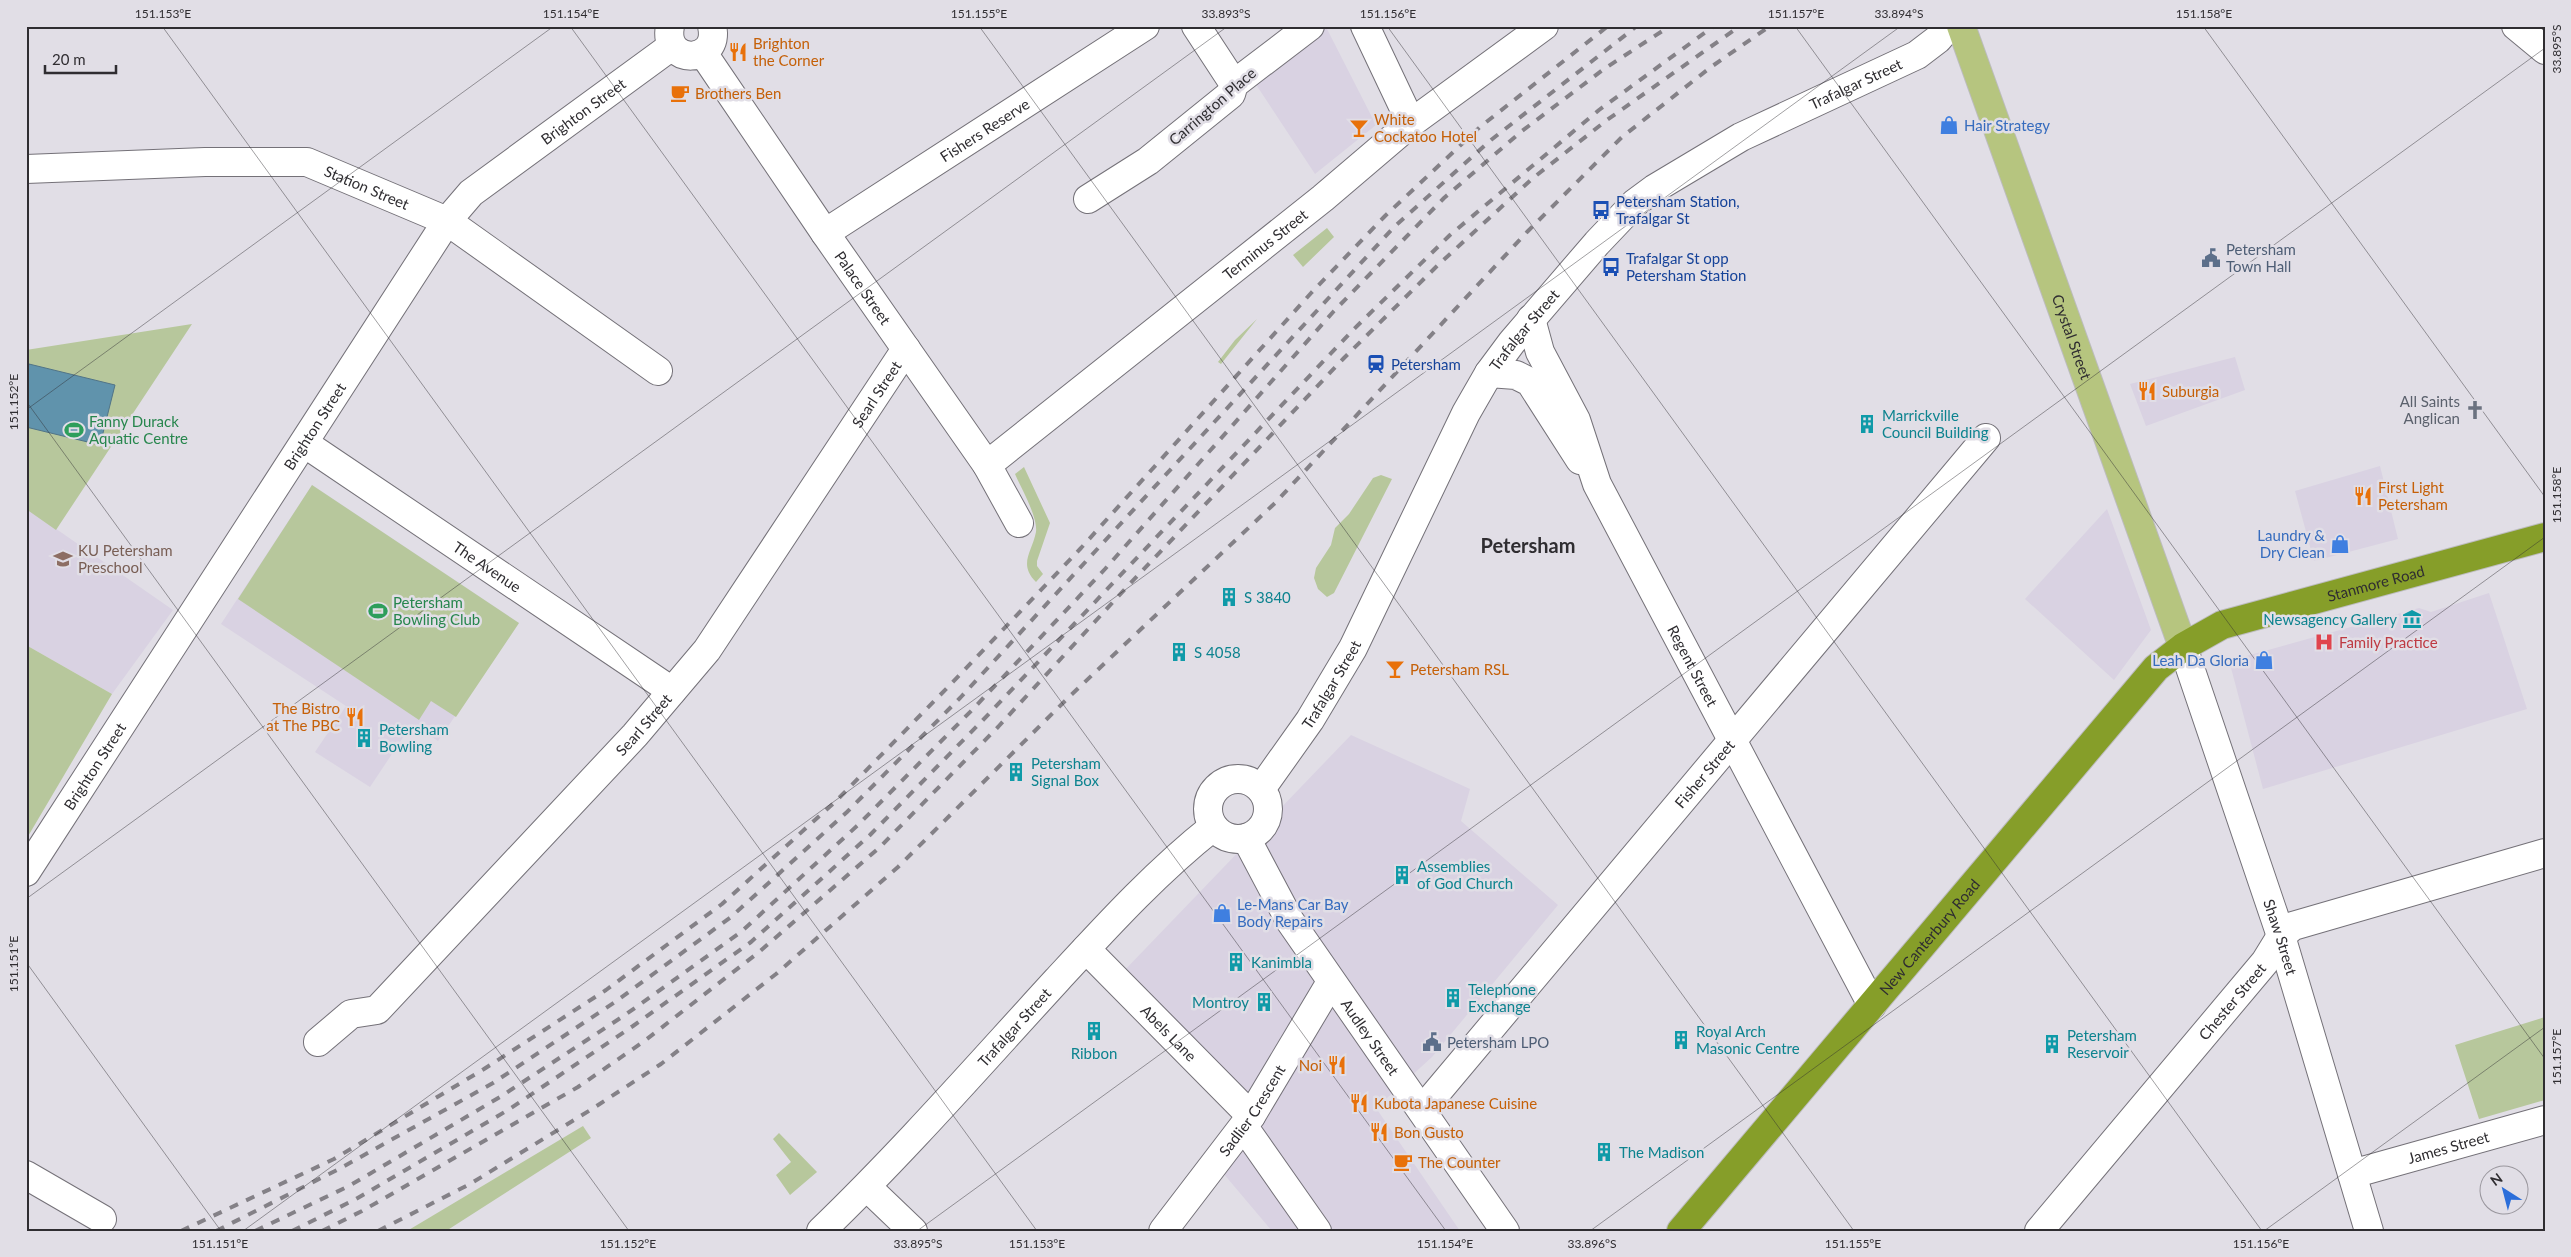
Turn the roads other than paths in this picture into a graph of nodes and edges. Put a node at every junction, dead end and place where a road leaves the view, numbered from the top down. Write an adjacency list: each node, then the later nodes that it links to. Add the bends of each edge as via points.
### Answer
1 (712, 26): 12 (street, via 712,42)
2 (1145, 26): 18 (street, Fishers Reserve)
3 (1196, 26): 13 (street)
4 (1310, 26): 13 (street, Carrington Place)
5 (1365, 26): 14 (street)
6 (1544, 26): 14 (street, Terminus Street)
7 (1949, 26): 19 (street, Trafalgar Street, via 1938,39 1909,60 1770,121 1654,189 1619,218)
8 (1961, 26): 29 (main road, Crystal Street)
9 (2516, 26): 11 (street)
10 (671, 36): 12 (street, via 682,55); 17 (street, Brighton Street, via 471,193)
11 (2545, 50)
12 (703, 53): 18 (street, Palace Street)
13 (1234, 84): 16 (street, Carrington Place, via 1231,94 1148,162)
14 (1411, 123): 25 (street, Terminus Street, via 1323,198)
15 (26, 169): 17 (street, Station Street, via 205,162 307,162)
16 (1088, 200)
17 (447, 221): 21 (street, Station Street); 24 (street, Brighton Street)
18 (825, 233): 20 (street, Palace Street)
19 (1531, 319): 22 (street, Trafalgar Street); 26 (street, Regent Street, via 1540,352 1576,420)
20 (906, 349): 25 (street, Palace Street); 30 (street, Searl Street, via 707,650)
21 (658, 371)
22 (1489, 374): 26 (street, via 1516,375 1530,382); 32 (street, Trafalgar Street, via 1466,412 1353,648 1310,720)
23 (1986, 438): 31 (street, Fisher Street)
24 (304, 443): 30 (street, The Avenue); 36 (street, Brighton Street)
25 (988, 465): 27 (street, Palace Street)
26 (1597, 484): 31 (street, Regent Street)
27 (1019, 523)
28 (2545, 536): 29 (highway, Stanmore Road, via 2222,625)
29 (2183, 647): 37 (street, Shaw Street); 40 (highway, New Canterbury Road, via 2149,673)
30 (672, 691): 41 (street, Searl Street, via 377,1010 351,1014)
31 (1731, 740): 40 (street, Regent Street); 42 (street, Fisher Street)
32 (1261, 789): 33 (street, via 1246,779 1236,778 1219,785 1208,800 1207,809); 34 (street, via 1268,814 1261,829)
33 (1213, 827): 34 (street, via 1228,838); 38 (street, Trafalgar Street, via 1158,875)
34 (1246, 838): 39 (street, Audley Street, via 1280,905)
35 (2545, 852): 37 (street, Chester Street, via 2293,926)
36 (28, 866)
37 (2281, 936): 45 (street, Shaw Street); 55 (street, Chester Street, via 2265,962)
38 (1086, 949): 44 (street, Abels Lane); 47 (street, Trafalgar Street)
39 (1331, 982): 42 (street, Audley Street); 44 (street, Sadlier Crescent)
40 (1872, 1005): 54 (highway, New Canterbury Road)
41 (318, 1042)
42 (1422, 1110): 53 (street, Audley Street)
43 (2545, 1120): 45 (street, James Street)
44 (1247, 1122): 51 (street, Sadlier Crescent); 52 (street, Abels Lane)
45 (2352, 1174): 56 (street, Shaw Street)
46 (26, 1175): 48 (street)
47 (866, 1187): 49 (street, Trafalgar Street); 50 (street)
48 (102, 1219)
49 (821, 1231)
50 (913, 1231)
51 (1163, 1231)
52 (1317, 1231)
53 (1505, 1231)
54 (1680, 1231)
55 (2039, 1231)
56 (2369, 1231)

